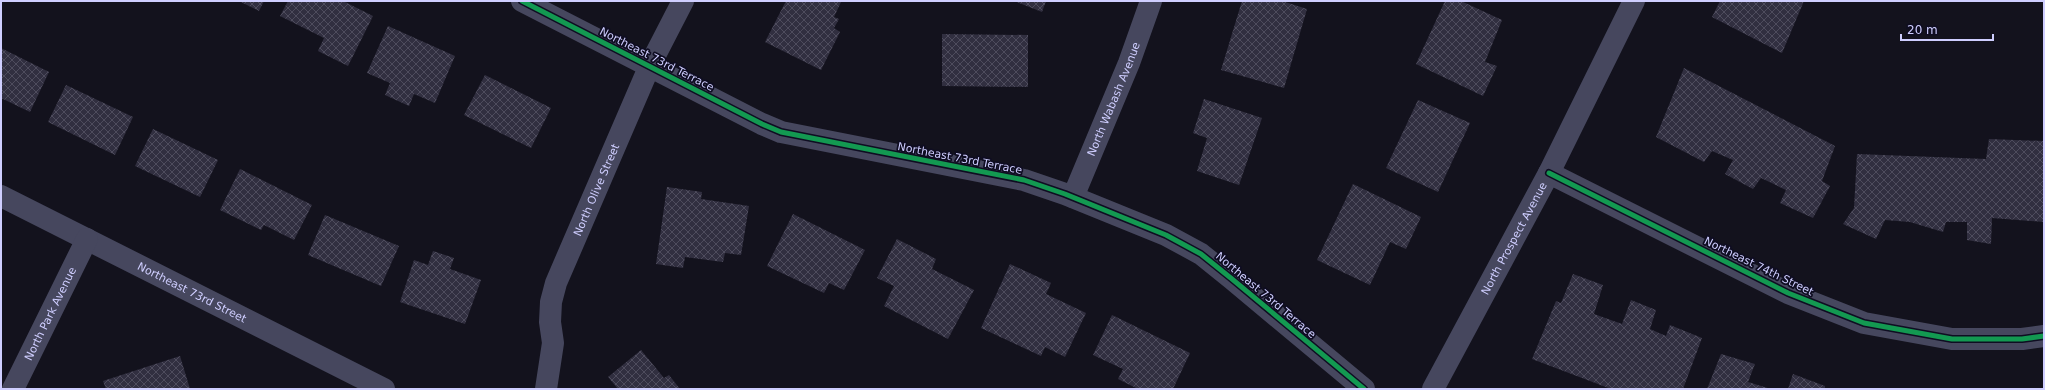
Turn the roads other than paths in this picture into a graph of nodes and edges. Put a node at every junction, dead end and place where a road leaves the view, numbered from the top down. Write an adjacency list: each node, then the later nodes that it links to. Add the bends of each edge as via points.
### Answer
1 (522, 1): 5 (street, Northeast 73rd Terrace)
2 (683, 1): 5 (street, North Olive Street)
3 (1151, 1): 8 (street, North Wabash Avenue, via 1129,63)
4 (1634, 1): 6 (street, North Prospect Avenue)
5 (650, 65): 8 (street, Northeast 73rd Terrace, via 781,132 1024,180); 13 (street, North Olive Street, via 556,283 551,302 553,343)
6 (1549, 173): 10 (street, Northeast 74th Street, via 1788,294 1864,323 1952,339 2022,339); 15 (street, North Prospect Avenue)
7 (1, 196): 9 (street, Northeast 73rd Street)
8 (1073, 197): 14 (street, Northeast 73rd Terrace, via 1166,235 1201,254)
9 (87, 239): 11 (street, North Park Avenue); 12 (street, Northeast 73rd Street)
10 (2044, 336)
11 (13, 389)
12 (384, 389)
13 (546, 389)
14 (1364, 389)
15 (1433, 389)

